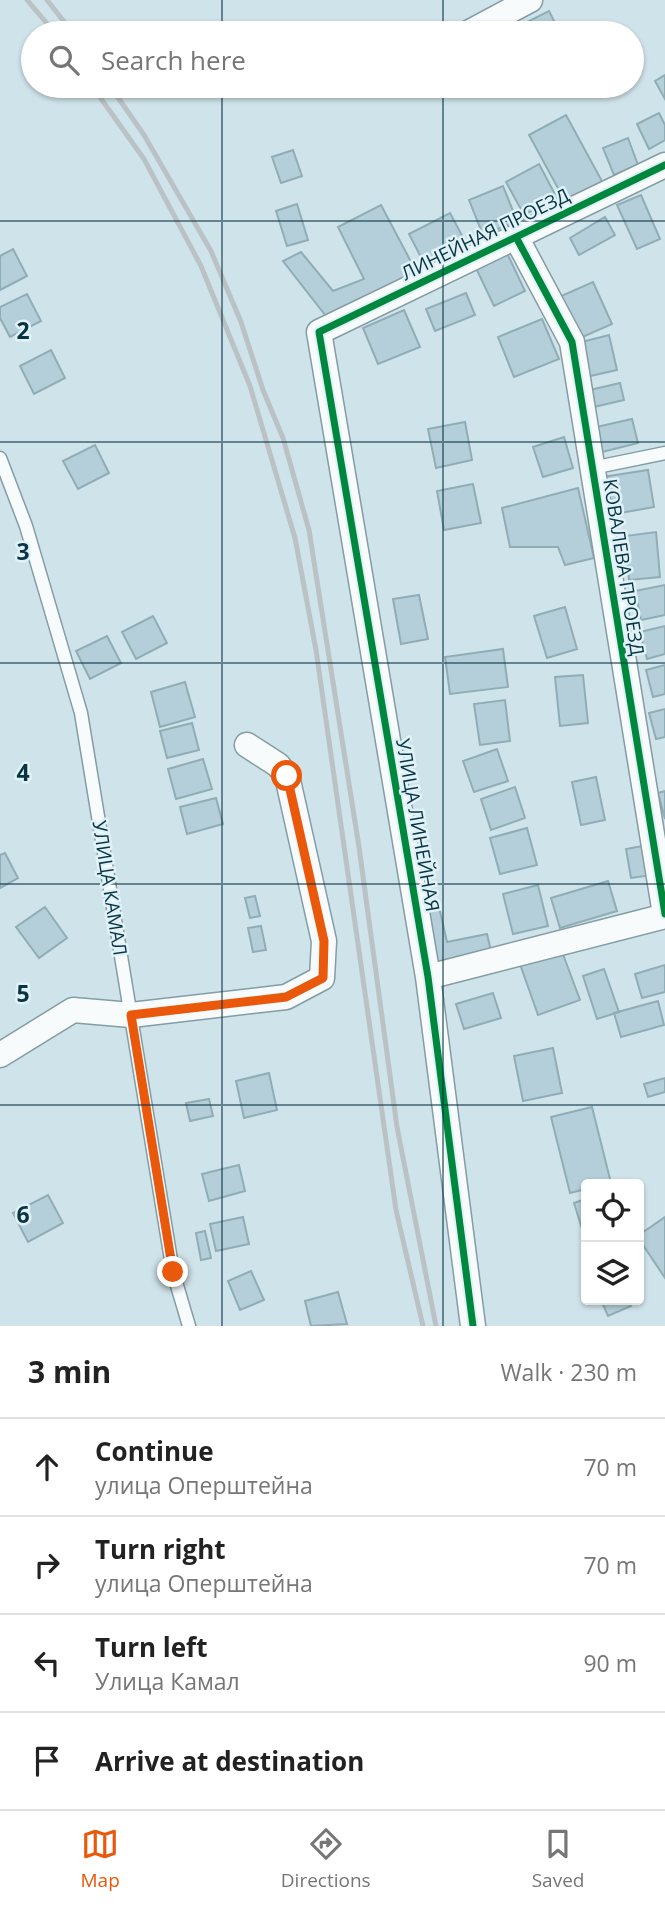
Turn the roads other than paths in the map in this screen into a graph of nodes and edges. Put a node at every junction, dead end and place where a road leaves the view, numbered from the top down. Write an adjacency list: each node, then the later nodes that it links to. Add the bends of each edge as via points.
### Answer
1 (530, 0): 2 (street)
2 (491, 21)
3 (665, 165): 4 (street, ЛИНЕЙНАЯ ПРОЕЗД)
4 (516, 237): 5 (street, ЛИНЕЙНАЯ ПРОЕЗД); 8 (street, КОВАЛЕВА ПРОЕЗД, via 572,342)
5 (319, 332): 11 (street, УЛИЦА ЛИНЕЙНАЯ)
6 (665, 453): 8 (lane)
7 (0, 458): 12 (lane, УЛИЦА КАМАЛ, via 26,526 82,713)
8 (592, 468): 10 (street, КОВАЛЕВА ПРОЕЗД)
9 (247, 745): 12 (street, via 287,776 324,941 323,978 286,997)
10 (665, 915): 11 (street)
11 (428, 977): 15 (street, УЛИЦА ЛИНЕЙНАЯ)
12 (131, 1015): 13 (street, via 74,1010); 14 (lane, УЛИЦА КАМАЛ, via 173,1272)
13 (0, 1055)
14 (189, 1326)
15 (472, 1326)

